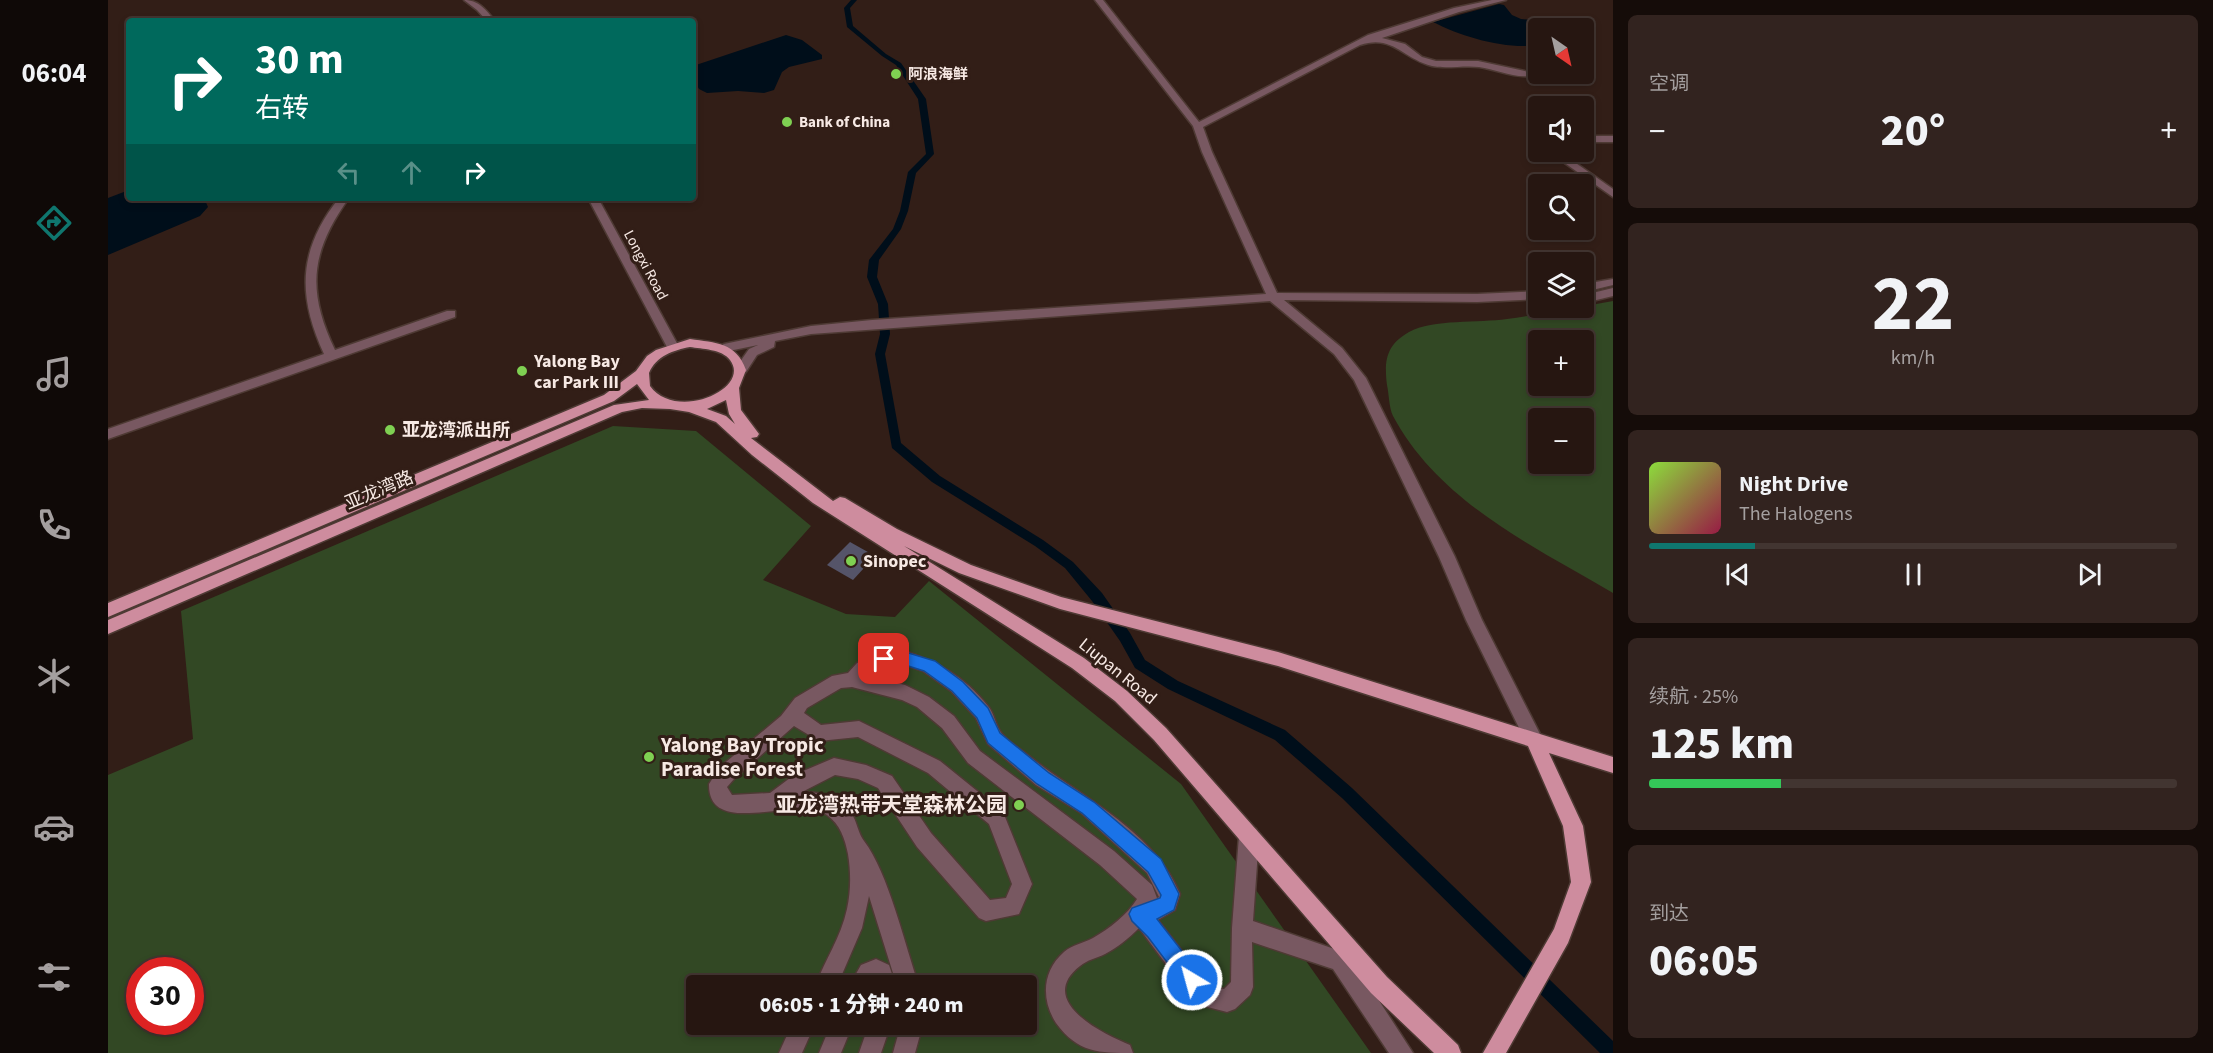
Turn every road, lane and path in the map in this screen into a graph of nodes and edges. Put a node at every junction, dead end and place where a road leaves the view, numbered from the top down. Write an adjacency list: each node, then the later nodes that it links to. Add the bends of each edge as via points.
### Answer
1 (468, 0): 4 (street)
2 (1099, 0): 7 (street)
3 (1502, 0): 5 (street)
4 (488, 18)
5 (1371, 37): 6 (street, via 1402,46 1419,59 1435,64 1478,64); 7 (street)
6 (1526, 74)
7 (1198, 126): 19 (street)
8 (1594, 138): 9 (street)
9 (1613, 139)
10 (1568, 162): 11 (street)
11 (1613, 194)
12 (341, 201): 26 (street, via 330,213 310,265 310,294 319,333)
13 (595, 201): 24 (street, Longxi Road)
14 (1613, 282): 15 (street)
15 (1594, 286)
16 (1613, 292): 20 (street)
17 (1354, 296): 18 (street); 19 (street); 21 (street, via 1465,306)
18 (1528, 296)
19 (1273, 297): 23 (street); 37 (street, via 1338,351 1360,378)
20 (1594, 297)
21 (1528, 305)
22 (451, 314): 26 (street)
23 (811, 330): 25 (street); 27 (street, via 760,347)
24 (673, 346): 25 (main road, via 690,343); 28 (main road, via 658,353)
25 (724, 348): 27 (main road, via 736,357)
26 (331, 356): 32 (street)
27 (741, 369): 29 (main road)
28 (641, 374): 30 (main road, via 642,387 652,398); 33 (main road, 亚龙湾路, via 609,398)
29 (733, 389): 31 (main road, via 714,401); 37 (main road, Liupan Road, via 732,409 741,423 795,471 892,533 964,569 1077,607 1278,659)
30 (668, 405): 31 (main road); 34 (main road, 亚龙湾路, via 619,408)
31 (689, 407): 41 (main road, Liupan Road, via 721,419 818,499 1099,679 1160,734)
32 (108, 434)
33 (108, 610)
34 (108, 627)
35 (852, 680): 36 (street, via 824,688 801,703); 42 (street, via 905,693 948,722 974,757 1138,884 1148,900); 42 (street, via 863,668 902,657 929,666 957,686 982,713 994,738 1043,779 1088,807 1154,866 1170,894 1168,903 1155,911)
36 (793, 716): 39 (street, via 718,784 718,794 726,802); 39 (street, via 819,733 860,729 934,767 996,818 1022,884 1012,907 986,911 924,840 885,783 860,771 834,766 801,781)
37 (1534, 740): 38 (main road, Liupan Road); 61 (main road, via 1573,826 1581,882 1571,913)
38 (1613, 765)
39 (772, 803): 40 (street, via 820,802 841,814)
40 (852, 828): 46 (street, via 857,849 857,908); 49 (street)
41 (1250, 836): 43 (street); 45 (main road, Liupan Road)
42 (1139, 913): 43 (street, via 1204,996 1227,1001 1242,987); 58 (street, via 1102,944 1073,958 1060,971 1054,988 1068,1021 1106,1048)
43 (1242, 928): 44 (street)
44 (1341, 962): 45 (street); 59 (street)
45 (1366, 970): 60 (main road, Liupan Road)
46 (830, 975)
47 (866, 975): 48 (street, via 876,969)
48 (883, 975)
49 (904, 975)
50 (799, 1035): 54 (street)
51 (837, 1035): 55 (street)
52 (876, 1035): 56 (street)
53 (909, 1035): 57 (street)
54 (790, 1053)
55 (830, 1053)
56 (870, 1053)
57 (904, 1053)
58 (1122, 1053)
59 (1402, 1053)
60 (1450, 1053)
61 (1494, 1053)

